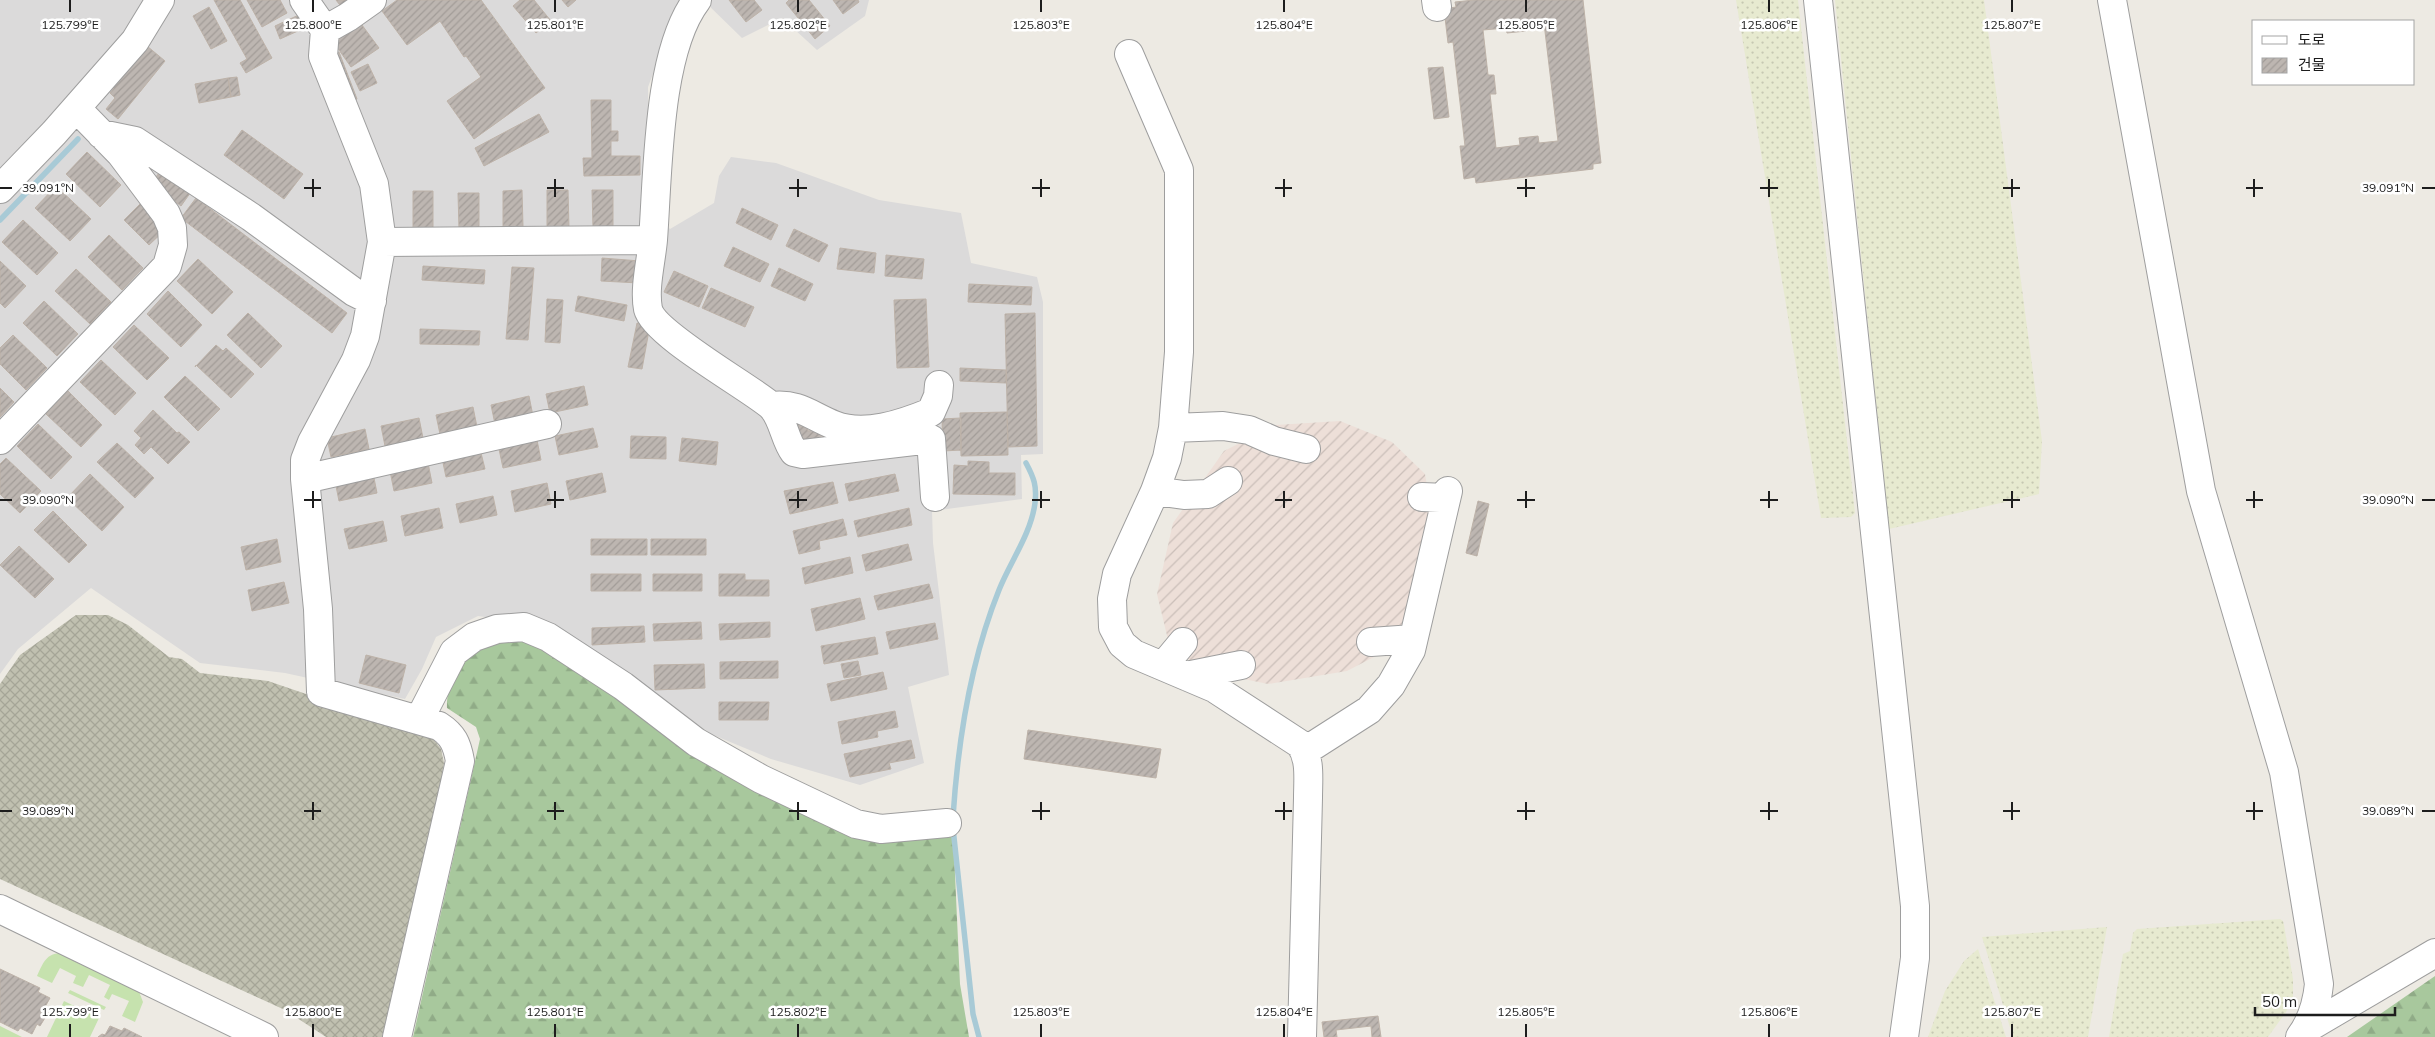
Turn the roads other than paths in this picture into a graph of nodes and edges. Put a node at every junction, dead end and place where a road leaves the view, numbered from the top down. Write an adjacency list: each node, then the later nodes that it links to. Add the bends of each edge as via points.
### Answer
1 (160, 0): 9 (street, via 135,41)
2 (304, 0): 7 (street)
3 (372, 0): 7 (street)
4 (697, 0): 12 (street, via 689,10 668,74)
5 (1818, 0): 40 (street, via 1915,906 1915,958)
6 (2112, 0): 36 (street, via 2201,491 2284,772 2319,984 2317,1003)
7 (325, 30): 13 (street, via 323,56 374,184)
8 (1129, 54): 18 (street, via 1179,170 1179,334)
9 (76, 108): 10 (street); 11 (street)
10 (101, 134): 14 (street, via 135,141 251,217 354,292); 19 (street, via 122,154 166,214 172,228 173,245 167,266)
11 (0, 189)
12 (653, 240): 13 (street); 16 (street, via 647,299 655,321 681,343)
13 (382, 242): 14 (street)
14 (372, 300): 21 (street, via 365,336 356,360 305,460)
15 (939, 385): 16 (street, via 931,412 907,421 859,430 834,425 796,406)
16 (772, 406): 25 (street, via 794,452 804,454 931,439)
17 (547, 424): 21 (street)
18 (1173, 428): 20 (street, via 1223,426 1249,430 1274,441); 23 (street)
19 (0, 440)
20 (1306, 449)
21 (305, 479): 31 (street, via 318,608 322,692)
22 (1228, 481): 23 (street, via 1208,494)
23 (1155, 491): 30 (street, via 1117,574 1113,627 1122,644 1134,654)
24 (1439, 495): 26 (street, via 1415,596)
25 (935, 497)
26 (1413, 639): 28 (street); 32 (street, via 1411,650 1391,685 1370,710)
27 (1183, 642): 30 (street)
28 (1371, 642)
29 (1241, 665): 30 (street)
30 (1175, 671): 32 (street, via 1214,688 1300,744)
31 (418, 720): 33 (street, via 454,652 474,637 497,629 524,628 548,636 623,686 696,742 761,779 856,824 881,829); 38 (street, via 439,726 451,734 458,747 460,761)
32 (1305, 751): 39 (street, via 1308,789)
33 (947, 823)
34 (0, 909): 37 (street)
35 (2435, 953): 36 (street)
36 (2303, 1033)
37 (264, 1037)
38 (398, 1037)
39 (1302, 1037)
40 (1904, 1037)

